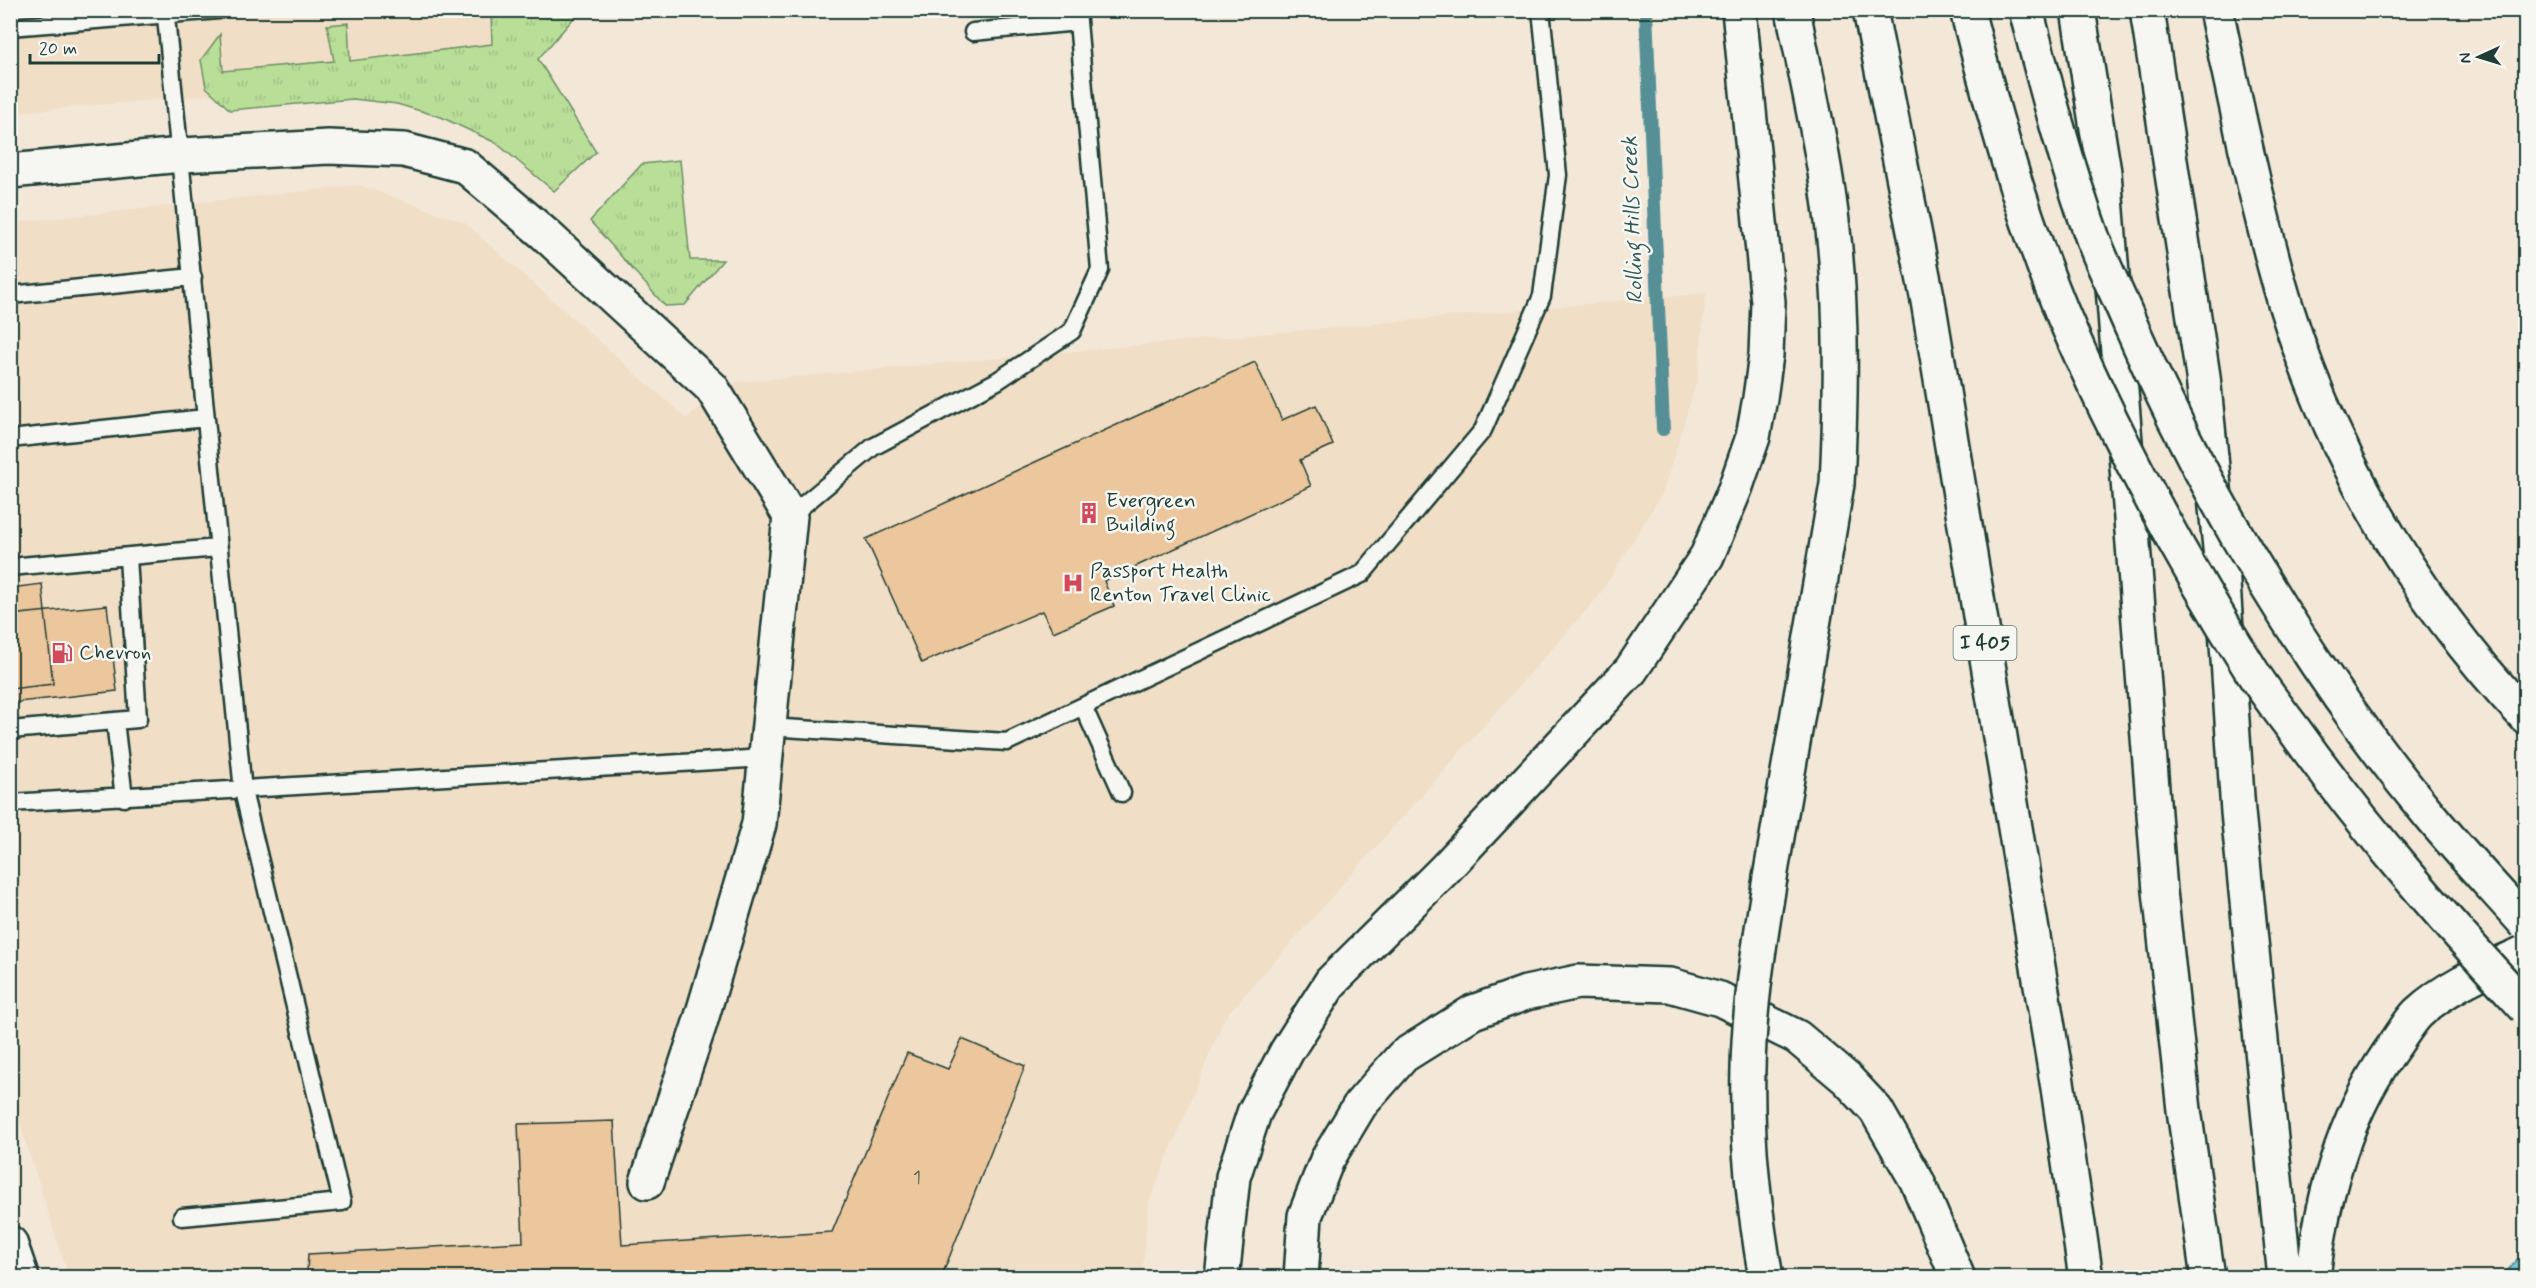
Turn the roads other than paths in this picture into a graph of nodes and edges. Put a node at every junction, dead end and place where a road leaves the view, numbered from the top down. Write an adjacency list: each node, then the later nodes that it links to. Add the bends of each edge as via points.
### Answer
1 (219, 10): 11 (lane)
2 (1541, 10): 25 (lane, via 1558,175 1542,296 1484,430 1362,574)
3 (1739, 10): 41 (main road, via 1768,302 1766,355 1753,437 1727,508 1707,556 1631,670 1444,870 1331,982 1254,1113 1233,1177)
4 (1793, 10): 43 (main road, bridge, via 1834,230 1840,316 1840,424 1835,496 1770,878 1751,1020 1749,1155)
5 (1870, 10): 45 (main road, I 405, via 1928,301)
6 (1967, 10): 36 (main road, bridge, via 1990,100 2061,310 2166,522 2252,671 2342,796 2436,910)
7 (2026, 10): 34 (main road, bridge, via 2056,125 2094,241 2191,455 2250,557 2352,713 2430,816)
8 (2078, 10): 46 (main road, via 2104,172 2160,891 2184,1110)
9 (2147, 10): 47 (main road, via 2204,376 2222,568 2238,813)
10 (2216, 10): 26 (main road, via 2279,281 2337,438 2373,511 2411,570 2462,643)
11 (164, 14): 13 (lane); 15 (lane)
12 (1078, 16): 14 (lane); 21 (lane, via 1100,270 1072,332 997,381 873,447)
13 (10, 27)
14 (973, 32)
15 (182, 155): 16 (main road); 17 (lane); 21 (main road, via 328,147 404,150 465,166 712,388)
16 (10, 171)
17 (193, 277): 18 (lane); 19 (lane)
18 (10, 295)
19 (205, 418): 20 (lane); 22 (lane)
20 (10, 439)
21 (790, 516): 29 (main road)
22 (217, 548): 23 (lane); 30 (lane)
23 (128, 556): 24 (lane); 27 (lane, via 138,719)
24 (10, 567)
25 (1083, 706): 29 (lane, via 1007,742); 31 (lane)
26 (2526, 717)
27 (115, 721): 28 (lane); 32 (lane)
28 (10, 730)
29 (766, 743): 30 (lane); 37 (main road, via 759,824 700,1023)
30 (243, 792): 32 (lane); 38 (lane, via 342,1202)
31 (1122, 793)
32 (124, 798): 33 (lane)
33 (10, 803)
34 (2526, 924)
35 (2526, 952): 48 (main road, via 2471,977 2418,1014 2374,1073 2331,1178)
36 (2526, 1008)
37 (647, 1182)
38 (182, 1217)
39 (10, 1244): 40 (main road)
40 (22, 1278)
41 (1222, 1278)
42 (1301, 1278): 44 (main road, via 1305,1216 1327,1160 1360,1105 1403,1056 1473,1012 1526,993 1578,981 1671,985 1720,999 1797,1037 1847,1079 1876,1110 1917,1181)
43 (1766, 1278)
44 (1958, 1278)
45 (2086, 1278)
46 (2208, 1278)
47 (2285, 1278)
48 (2313, 1278)

